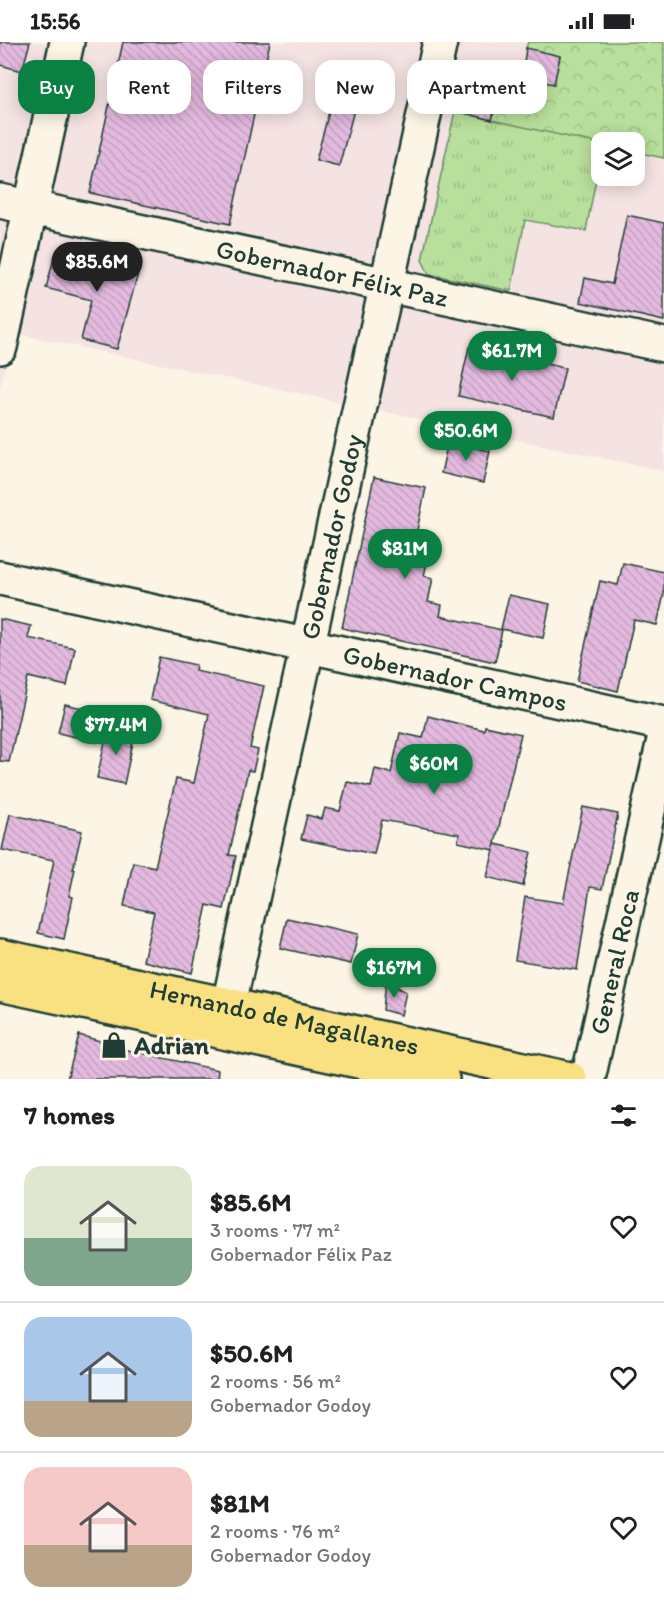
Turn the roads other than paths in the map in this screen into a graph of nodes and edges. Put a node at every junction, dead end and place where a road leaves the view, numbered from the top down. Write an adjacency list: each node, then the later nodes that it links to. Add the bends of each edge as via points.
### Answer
1 (67, 42): 3 (street)
2 (440, 42): 4 (street, Gobernador Godoy)
3 (15, 204): 4 (street, Gobernador Félix Paz); 6 (street)
4 (386, 285): 5 (street, Gobernador Félix Paz); 8 (street, Gobernador Godoy)
5 (664, 345)
6 (0, 347)
7 (0, 578): 8 (street, Gobernador Campos)
8 (308, 645): 9 (street, Gobernador Campos); 13 (street, Gobernador Godoy)
9 (664, 723)
10 (664, 740): 16 (street, General Roca)
11 (0, 956): 13 (main road, Hernando de Magallanes)
12 (0, 984): 13 (main road, Hernando de Magallanes)
13 (226, 1018): 14 (main road, Hernando de Magallanes); 15 (main road, Hernando de Magallanes)
14 (442, 1079)
15 (570, 1079)
16 (588, 1079)

